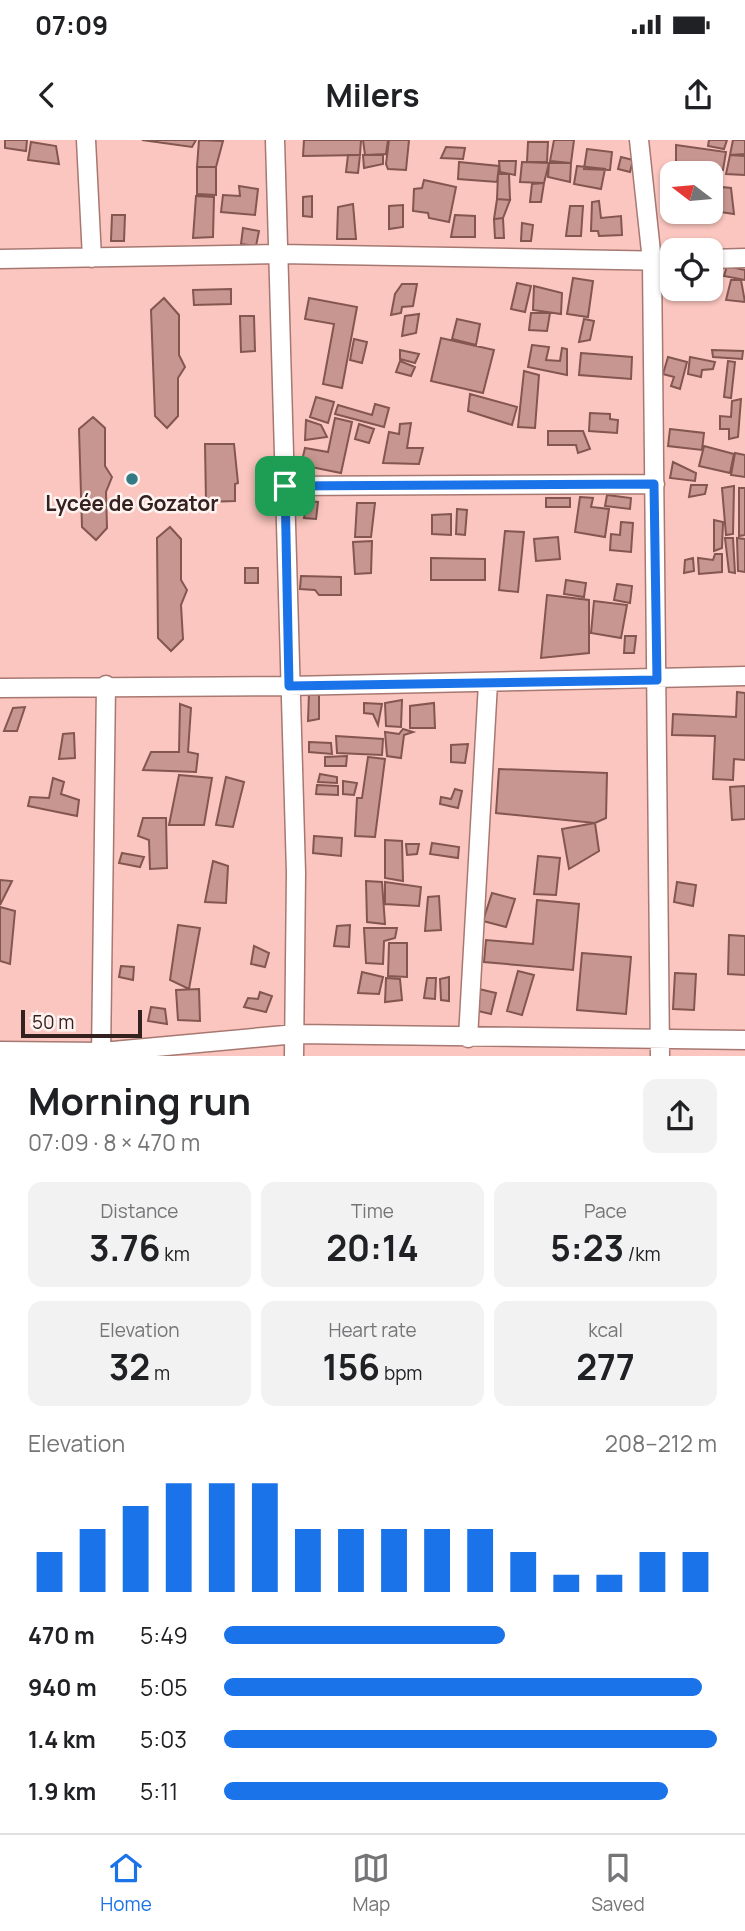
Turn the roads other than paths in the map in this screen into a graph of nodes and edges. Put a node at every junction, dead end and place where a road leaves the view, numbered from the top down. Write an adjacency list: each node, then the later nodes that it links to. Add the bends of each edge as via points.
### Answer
1 (86, 140): 5 (street)
2 (275, 140): 4 (street)
3 (639, 140): 9 (street)
4 (279, 254): 5 (street); 9 (street); 12 (street)
5 (92, 258): 7 (street)
6 (745, 258): 8 (street)
7 (0, 259)
8 (723, 259)
9 (652, 261): 10 (street); 11 (street)
10 (660, 261)
11 (654, 484): 12 (street); 14 (street)
12 (285, 486): 17 (street)
13 (745, 676): 14 (street)
14 (657, 680): 15 (street); 22 (street)
15 (488, 683): 17 (street); 20 (street)
16 (106, 685): 17 (street); 18 (street); 24 (street)
17 (289, 686): 19 (street)
18 (0, 688)
19 (296, 1034): 20 (street); 24 (street); 25 (street)
20 (468, 1038): 22 (street)
21 (745, 1040): 22 (street)
22 (660, 1049)
23 (0, 1051): 24 (street)
24 (102, 1054)
25 (295, 1056)

